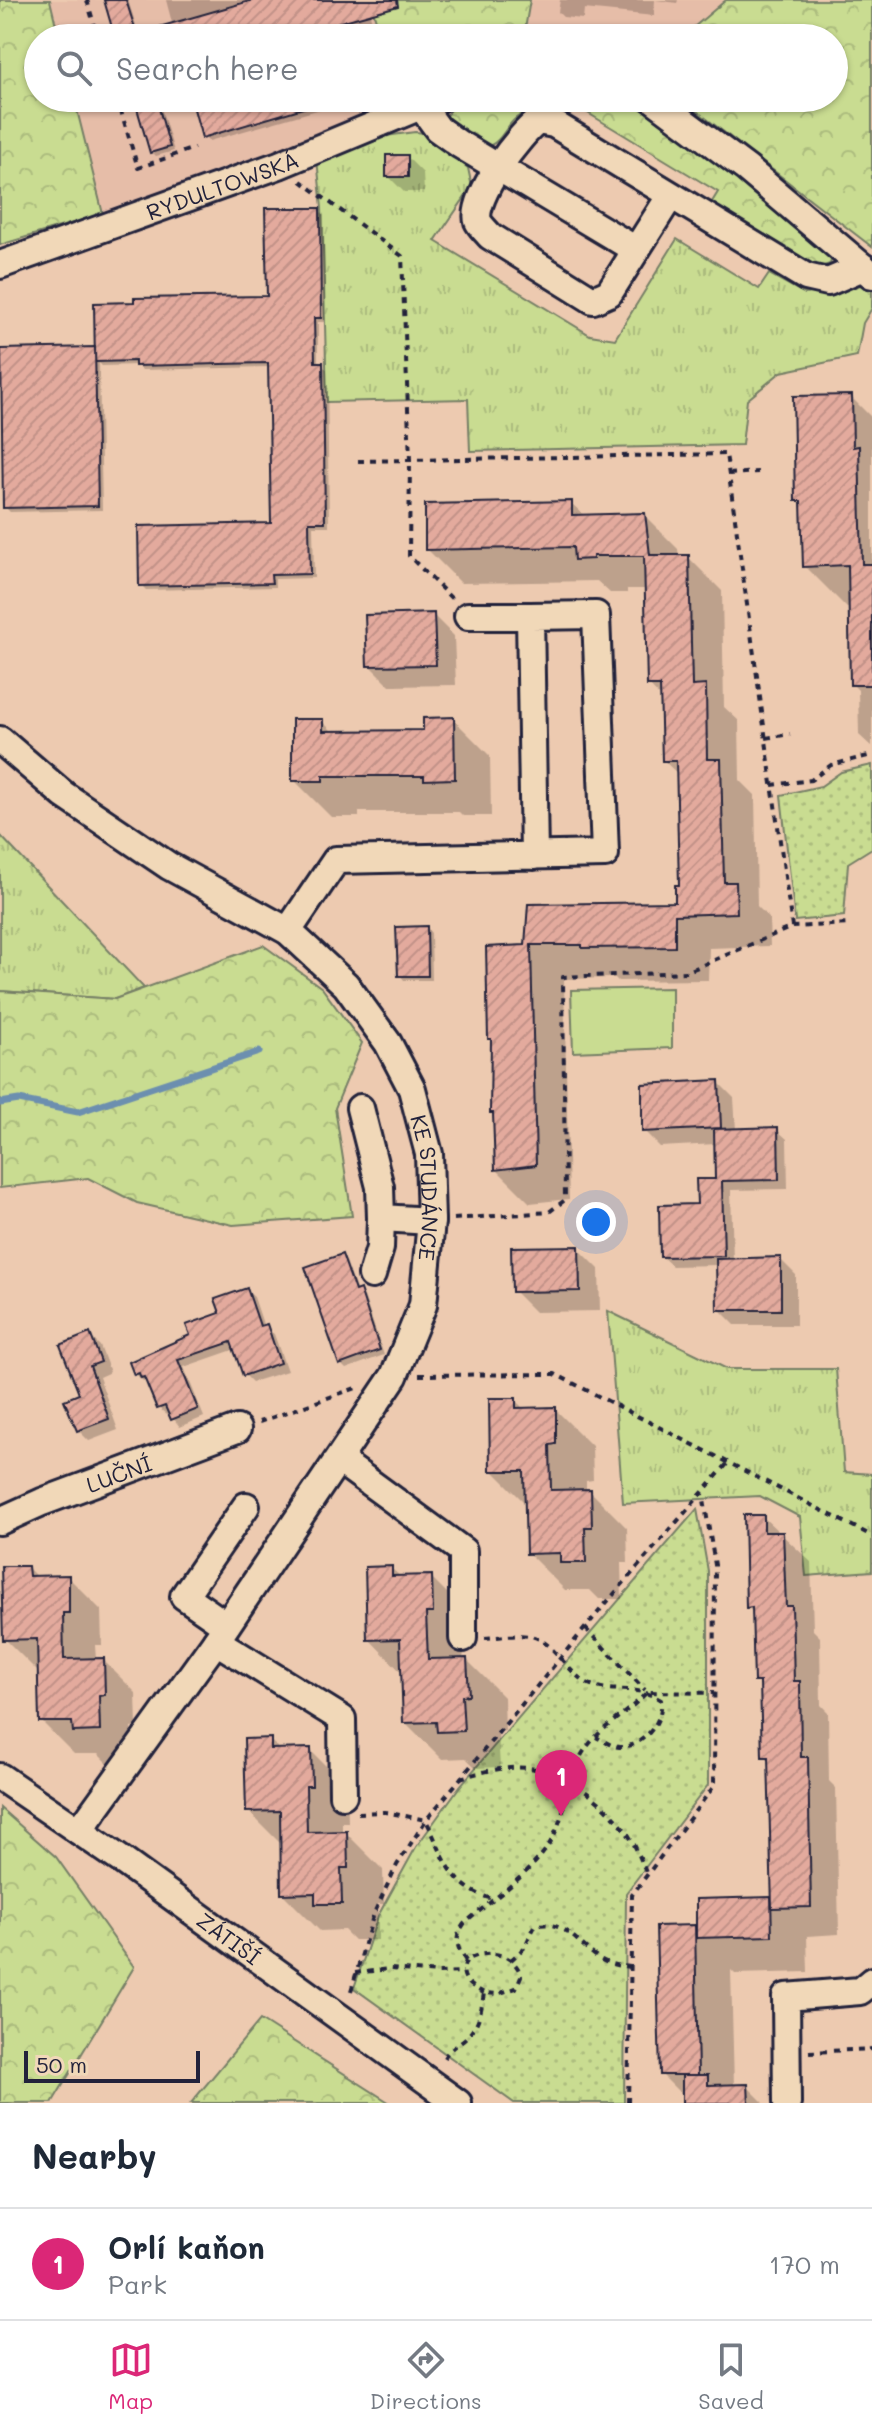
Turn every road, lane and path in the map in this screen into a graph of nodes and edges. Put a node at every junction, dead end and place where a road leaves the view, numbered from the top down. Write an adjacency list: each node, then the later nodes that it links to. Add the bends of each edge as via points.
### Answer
1 (87, 0): 2 (path)
2 (94, 24)
3 (121, 112): 7 (path, via 138,168)
4 (407, 112): 8 (street, RYDULTOWSKÁ)
5 (434, 112): 9 (street, via 438,129)
6 (671, 112): 13 (street)
7 (194, 148)
8 (279, 165): 12 (street, RYDULTOWSKÁ); 14 (path, via 402,256)
9 (497, 166): 10 (street, via 538,121 554,124); 11 (street); 11 (street, via 478,211 479,222 490,236 593,300 609,293)
10 (671, 195): 11 (street); 13 (street, via 806,277 828,282)
11 (636, 250)
12 (0, 265)
13 (868, 271)
14 (410, 460): 15 (path); 17 (path, via 726,454); 18 (path, via 409,556)
15 (358, 461)
16 (758, 472): 17 (path)
17 (729, 474): 21 (path)
18 (468, 616): 19 (street)
19 (530, 616): 25 (street); 25 (street, via 596,615 605,854)
20 (790, 734): 21 (path)
21 (766, 738): 24 (path)
22 (0, 740): 28 (street, KE STUDÁNCE, via 64,795 169,866)
23 (872, 755): 24 (path, via 831,765 811,780)
24 (772, 785): 27 (path)
25 (534, 856): 28 (street, via 336,860)
26 (849, 924): 27 (path)
27 (792, 927): 31 (path, via 686,972 563,977 565,1200 549,1212)
28 (288, 931): 31 (street, KE STUDÁNCE, via 346,985 388,1043 412,1089 429,1154)
29 (360, 1108): 30 (street, via 380,1187)
30 (381, 1218): 31 (street); 32 (street)
31 (431, 1221): 33 (street, KE STUDÁNCE, via 423,1305)
32 (372, 1275)
33 (394, 1376): 34 (path); 35 (street, KE STUDÁNCE); 36 (path, via 555,1374)
34 (237, 1429): 39 (street, LUČNÍ)
35 (339, 1460): 42 (street, KE STUDÁNCE); 43 (street, via 463,1551)
36 (728, 1463): 37 (path); 40 (path)
37 (702, 1492): 41 (path); 46 (path, via 715,1565)
38 (246, 1506): 42 (street, via 184,1596)
39 (0, 1521)
40 (872, 1536)
41 (585, 1628): 44 (path); 45 (path)
42 (221, 1633): 51 (street, via 342,1719); 53 (street, KE STUDÁNCE)
43 (463, 1638): 44 (path, via 533,1636)
44 (560, 1657): 45 (path, via 592,1686); 49 (path)
45 (647, 1692): 46 (path); 47 (path); 47 (path, via 661,1700 662,1708 644,1738 621,1747)
46 (714, 1693): 54 (path, via 714,1786)
47 (596, 1737): 50 (path, via 577,1763)
48 (0, 1777): 53 (street, ZÁTIŠÍ)
49 (457, 1779): 50 (path, via 525,1767); 52 (path)
50 (571, 1784): 54 (path, via 611,1813 627,1832); 55 (path, via 549,1845)
51 (343, 1795): 52 (path, via 344,1814 385,1812)
52 (426, 1820): 55 (path, via 458,1881); 60 (path, via 374,1913)
53 (79, 1831): 67 (street, ZÁTIŠÍ)
54 (647, 1875): 58 (path, via 632,1895)
55 (493, 1899): 57 (path, via 458,1934 456,1943)
56 (511, 1960): 57 (path, via 486,1953); 58 (path, via 535,1926 554,1924 600,1959); 63 (path, via 521,1976 516,1988)
57 (466, 1961): 59 (path)
58 (631, 1967): 68 (path)
59 (463, 1972): 60 (path); 63 (path, via 470,1986)
60 (355, 1973): 62 (path)
61 (872, 1981): 65 (street, via 860,1991 786,1997)
62 (351, 1991)
63 (484, 1993): 66 (path, via 475,2028)
64 (872, 2049): 65 (path)
65 (786, 2053): 69 (street)
66 (444, 2058)
67 (458, 2103)
68 (628, 2103)
69 (787, 2103)

